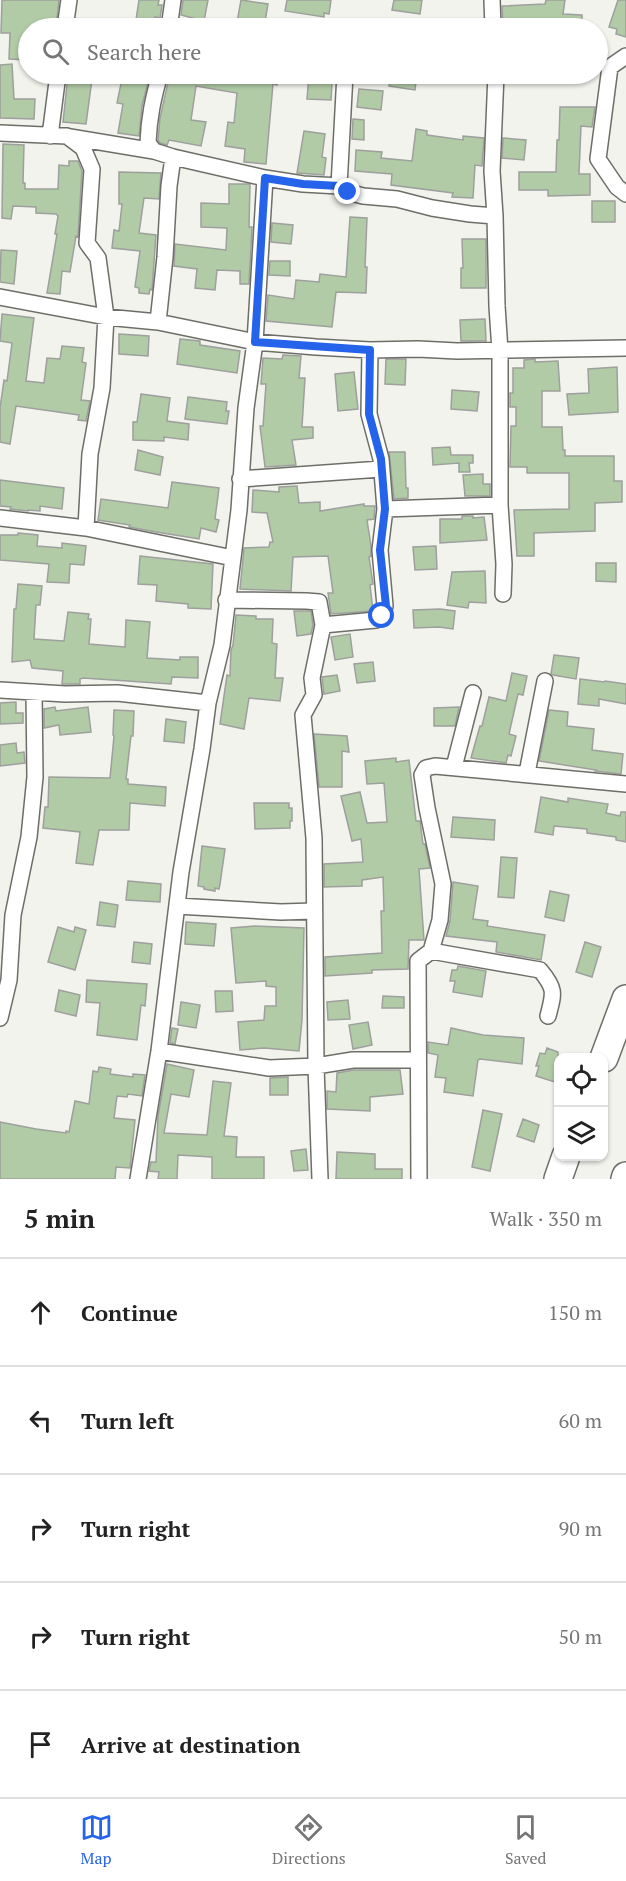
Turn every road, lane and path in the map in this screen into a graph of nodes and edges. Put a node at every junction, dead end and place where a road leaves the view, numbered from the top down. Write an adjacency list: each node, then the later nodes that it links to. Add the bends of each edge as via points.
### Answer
1 (69, 0): 4 (street)
2 (173, 0): 5 (street)
3 (492, 0): 6 (street)
4 (66, 18)
5 (170, 18)
6 (493, 18)
7 (626, 56): 8 (street, via 610,67)
8 (608, 82)
9 (57, 84): 15 (street)
10 (157, 84): 17 (street, via 150,108 148,143)
11 (344, 84): 20 (street)
12 (496, 84): 22 (street, via 492,171)
13 (608, 84): 21 (street, via 598,159 616,187)
14 (0, 133): 15 (street)
15 (50, 136): 16 (street)
16 (67, 136): 17 (street); 24 (street, via 83,148 92,169 87,243 98,258)
17 (154, 151): 18 (street)
18 (173, 157): 19 (street); 25 (street)
19 (265, 178): 20 (street); 26 (street)
20 (339, 186): 22 (street, via 363,196)
21 (626, 194)
22 (495, 216): 29 (street)
23 (0, 297): 24 (street)
24 (106, 317): 25 (street); 35 (street, via 102,388 90,454)
25 (158, 322): 26 (street)
26 (255, 342): 28 (street); 31 (street)
27 (626, 348): 29 (street)
28 (370, 350): 29 (street); 30 (street, via 369,414)
29 (500, 351): 32 (street)
30 (381, 469): 31 (street); 33 (street)
31 (240, 479): 36 (street)
32 (500, 505): 33 (street); 37 (street)
33 (385, 509): 39 (street, via 380,550 386,606 382,616 376,621)
34 (0, 518): 35 (street)
35 (86, 528): 36 (street)
36 (232, 558): 38 (street)
37 (503, 594)
38 (226, 600): 39 (street, via 319,602); 44 (street, via 222,645)
39 (323, 625): 49 (street, via 312,678 314,695 303,715 314,838)
40 (545, 681): 46 (street)
41 (0, 690): 42 (street)
42 (34, 692): 44 (street, via 117,693); 50 (street, via 35,777 29,837)
43 (473, 693): 45 (street)
44 (208, 703): 48 (street)
45 (454, 767): 46 (street); 51 (street, via 426,768 422,776 443,884 440,920)
46 (526, 773): 47 (street)
47 (626, 784)
48 (177, 906): 49 (street); 55 (street)
49 (314, 911): 58 (street)
50 (7, 914): 54 (street, via 9,981)
51 (431, 951): 53 (street, via 540,970 551,982 553,996); 57 (street, via 417,961)
52 (626, 999): 56 (highway)
53 (548, 1016)
54 (0, 1018)
55 (159, 1051): 58 (street, via 269,1068); 60 (street)
56 (605, 1053)
57 (418, 1060): 58 (street, via 353,1060); 62 (street)
58 (316, 1065): 61 (street)
59 (564, 1161): 63 (highway)
60 (138, 1179)
61 (320, 1179)
62 (419, 1179)
63 (558, 1179)

